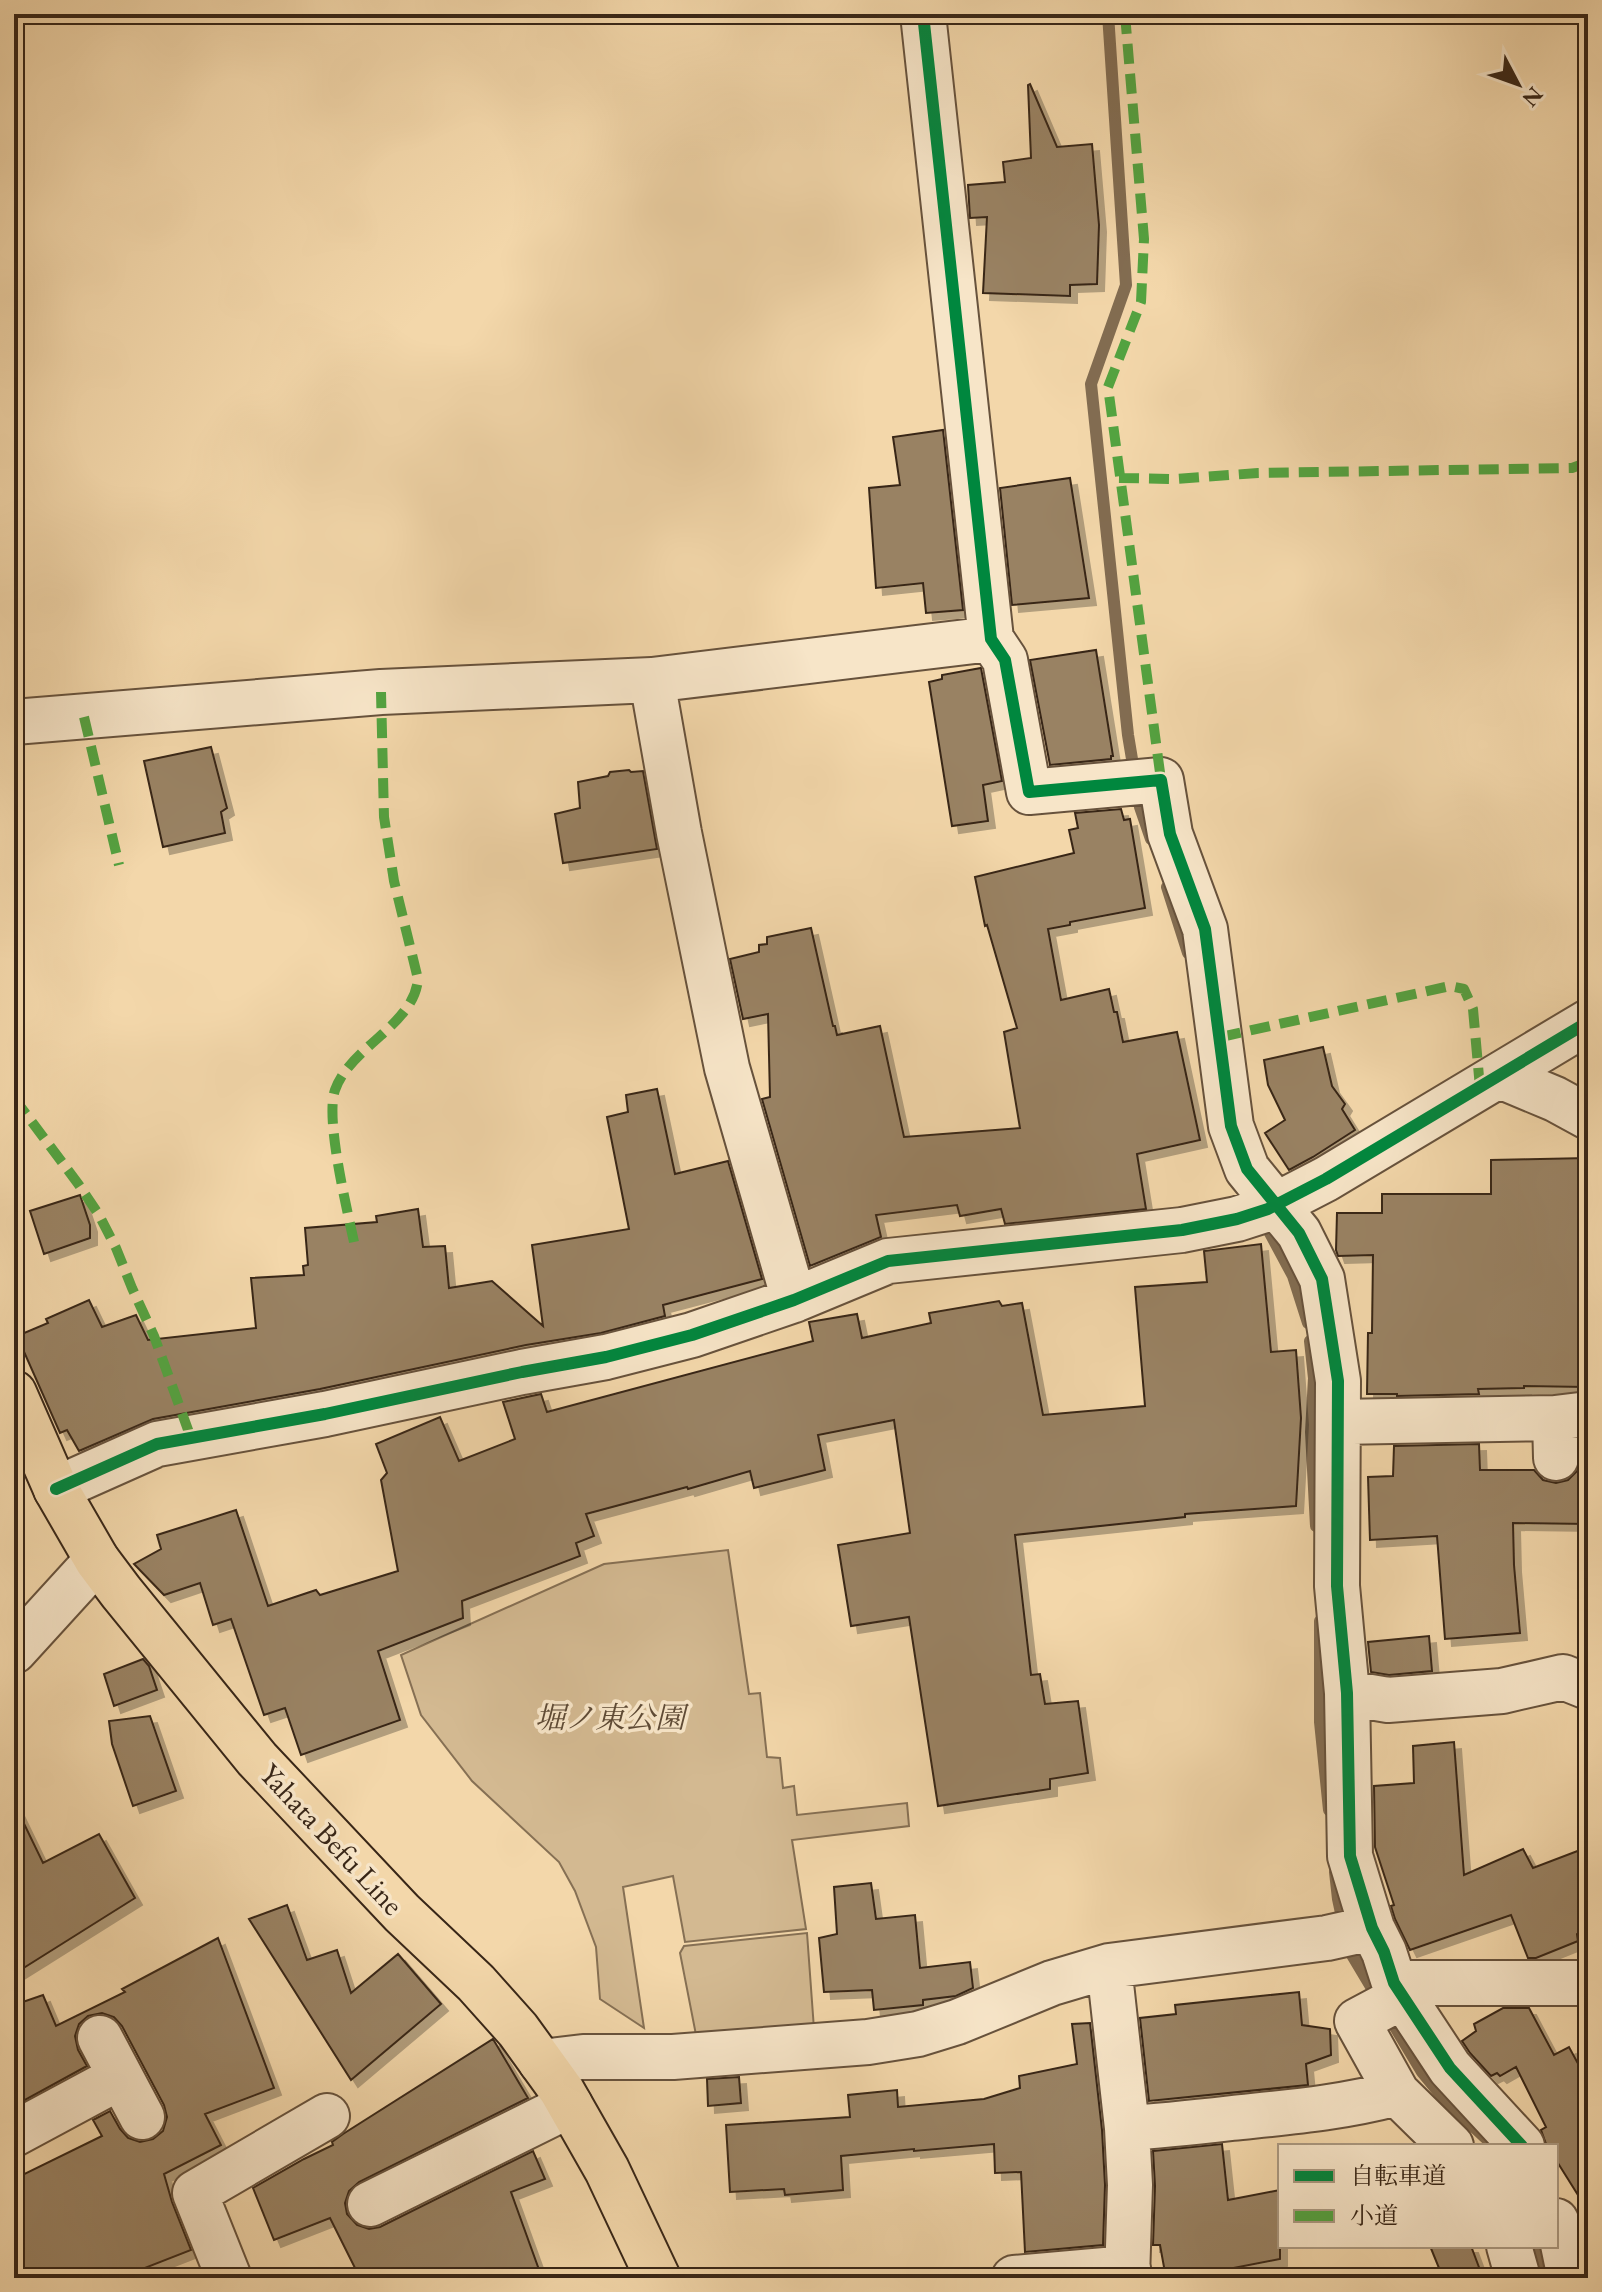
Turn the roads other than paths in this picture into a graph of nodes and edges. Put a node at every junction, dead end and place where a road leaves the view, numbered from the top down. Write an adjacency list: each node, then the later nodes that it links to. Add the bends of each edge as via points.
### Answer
1 (923, 14): 2 (street)
2 (991, 639): 3 (street); 8 (street, via 1005,660 1029,792 1161,780 1170,834 1205,929 1231,1126 1247,1169)
3 (652, 680): 4 (street, via 381,692); 9 (street, via 727,1068)
4 (14, 722)
5 (1588, 1022): 6 (street)
6 (1500, 1076): 7 (street); 8 (street)
7 (1588, 1117)
8 (1277, 1205): 9 (street, via 1182,1230 888,1261); 11 (street, via 1299,1233 1322,1279)
9 (794, 1300): 13 (street, via 606,1357 157,1444)
10 (14, 1393): 13 (main road, Yahata Befu Line)
11 (1339, 1422): 12 (street); 17 (street, via 1337,1586)
12 (1566, 1430)
13 (56, 1489): 14 (main road, Yahata Befu Line)
14 (97, 1560): 15 (street); 23 (main road, Yahata Befu Line, via 257,1759 476,1983)
15 (14, 1651)
16 (1588, 1687): 17 (street, via 1563,1677 1502,1691 1388,1700)
17 (1347, 1693): 18 (street, via 1350,1856)
18 (1372, 1928): 19 (street); 21 (street)
19 (1109, 1966): 23 (street, via 918,2034 673,2057); 29 (street)
20 (1588, 1983): 21 (street)
21 (1398, 1990): 25 (street, via 1357,2021); 32 (street, via 1450,2068)
22 (100, 2038): 24 (street)
23 (541, 2062): 26 (main road, Yahata Befu Line)
24 (120, 2077): 28 (street); 30 (street)
25 (1397, 2093): 29 (street, via 1309,2111); 31 (street)
26 (570, 2105): 33 (street); 38 (main road, Yahata Befu Line)
27 (327, 2116): 37 (street, via 195,2193)
28 (142, 2117)
29 (1127, 2128): 36 (street)
30 (14, 2134)
31 (1449, 2144)
32 (1520, 2144)
33 (370, 2204)
34 (1568, 2221): 41 (street)
35 (1510, 2248): 40 (street)
36 (1128, 2273): 39 (street)
37 (229, 2278)
38 (658, 2278)
39 (1014, 2278)
40 (1518, 2278)
41 (1570, 2278)

